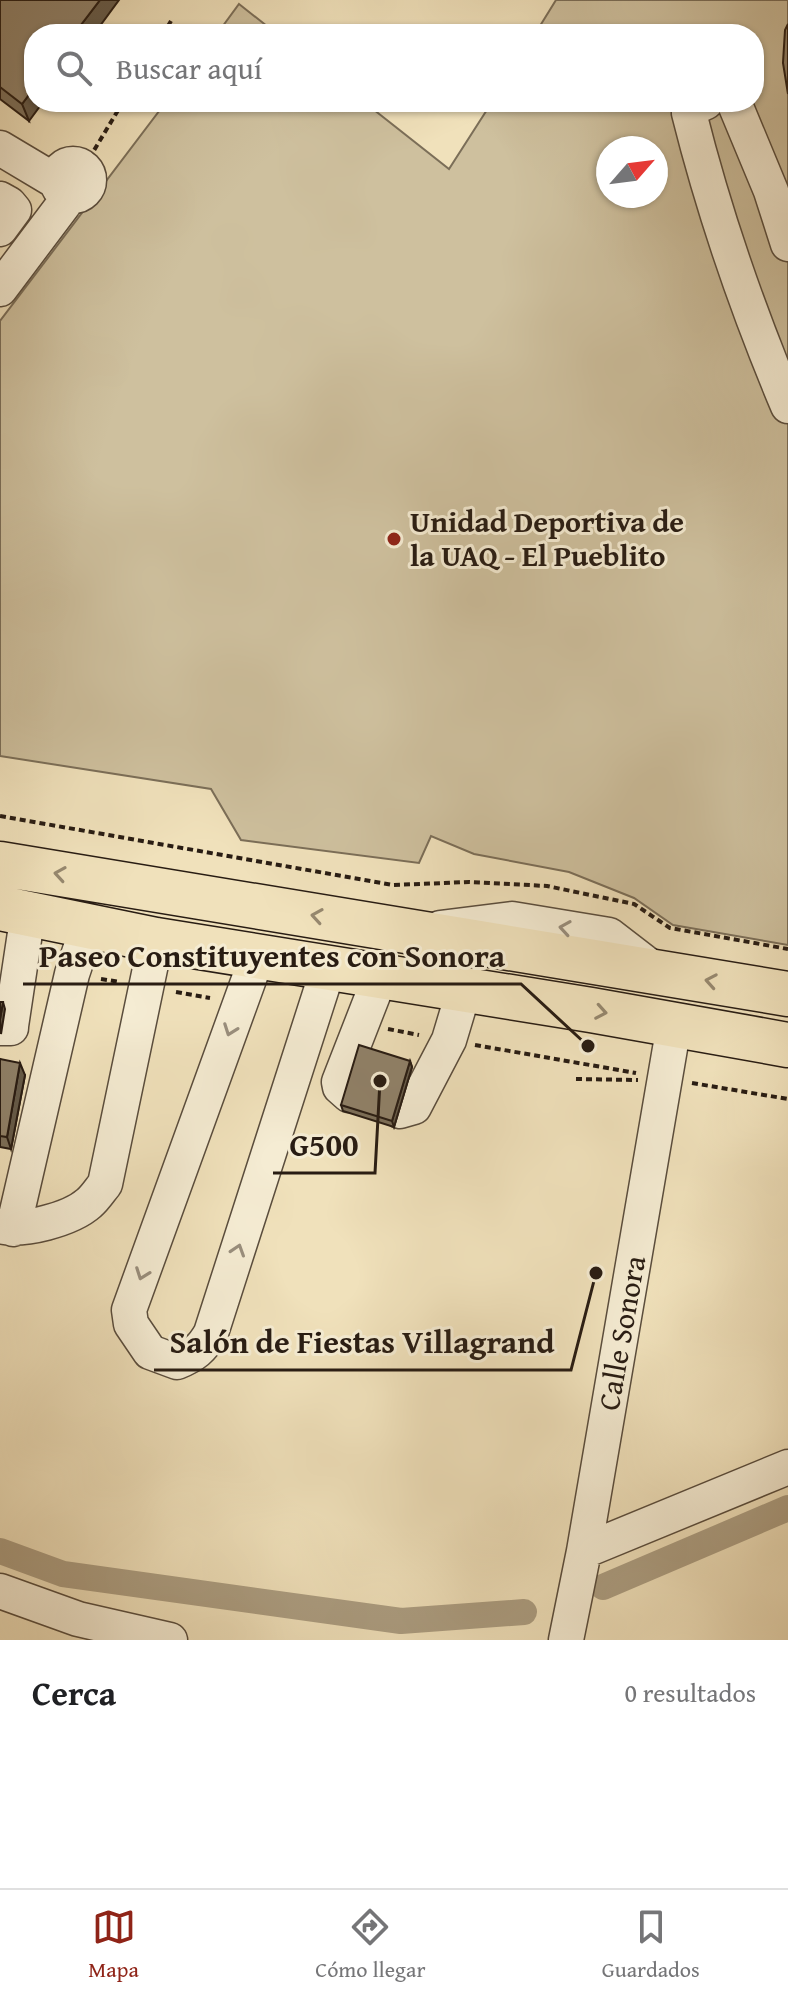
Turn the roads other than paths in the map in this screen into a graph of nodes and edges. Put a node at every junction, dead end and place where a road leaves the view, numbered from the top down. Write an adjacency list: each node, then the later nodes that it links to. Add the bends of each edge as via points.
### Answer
1 (690, 112): 9 (street, via 704,174)
2 (739, 112): 4 (street)
3 (0, 148): 8 (street, via 70,182)
4 (779, 195): 7 (street)
5 (0, 199): 6 (street, via 14,210)
6 (0, 229)
7 (788, 244)
8 (0, 289)
9 (788, 406)
10 (0, 864): 18 (highway, one-way to 10)
11 (14, 910): 12 (highway); 20 (street, via 11,1028)
12 (88, 926): 13 (highway); 24 (street)
13 (156, 940): 14 (highway); 24 (street, via 105,1184 88,1205 41,1225)
14 (257, 957): 15 (highway); 15 (street, one-way to 15, via 129,1310 131,1324 150,1352 177,1362 193,1356 211,1333)
15 (328, 969): 16 (highway)
16 (380, 977): 17 (highway); 22 (street, via 339,1082)
17 (464, 990): 19 (highway, one-way to 19); 23 (street, via 449,1040 414,1107)
18 (788, 994)
19 (674, 1025): 21 (highway); 26 (street, Calle Sonora)
20 (2, 1028)
21 (788, 1045)
22 (349, 1095)
23 (400, 1111)
24 (6, 1228)
25 (788, 1467): 26 (street)
26 (582, 1561): 29 (street, Calle Sonora)
27 (0, 1591): 28 (street, via 78,1619)
28 (170, 1640)
29 (566, 1640)

